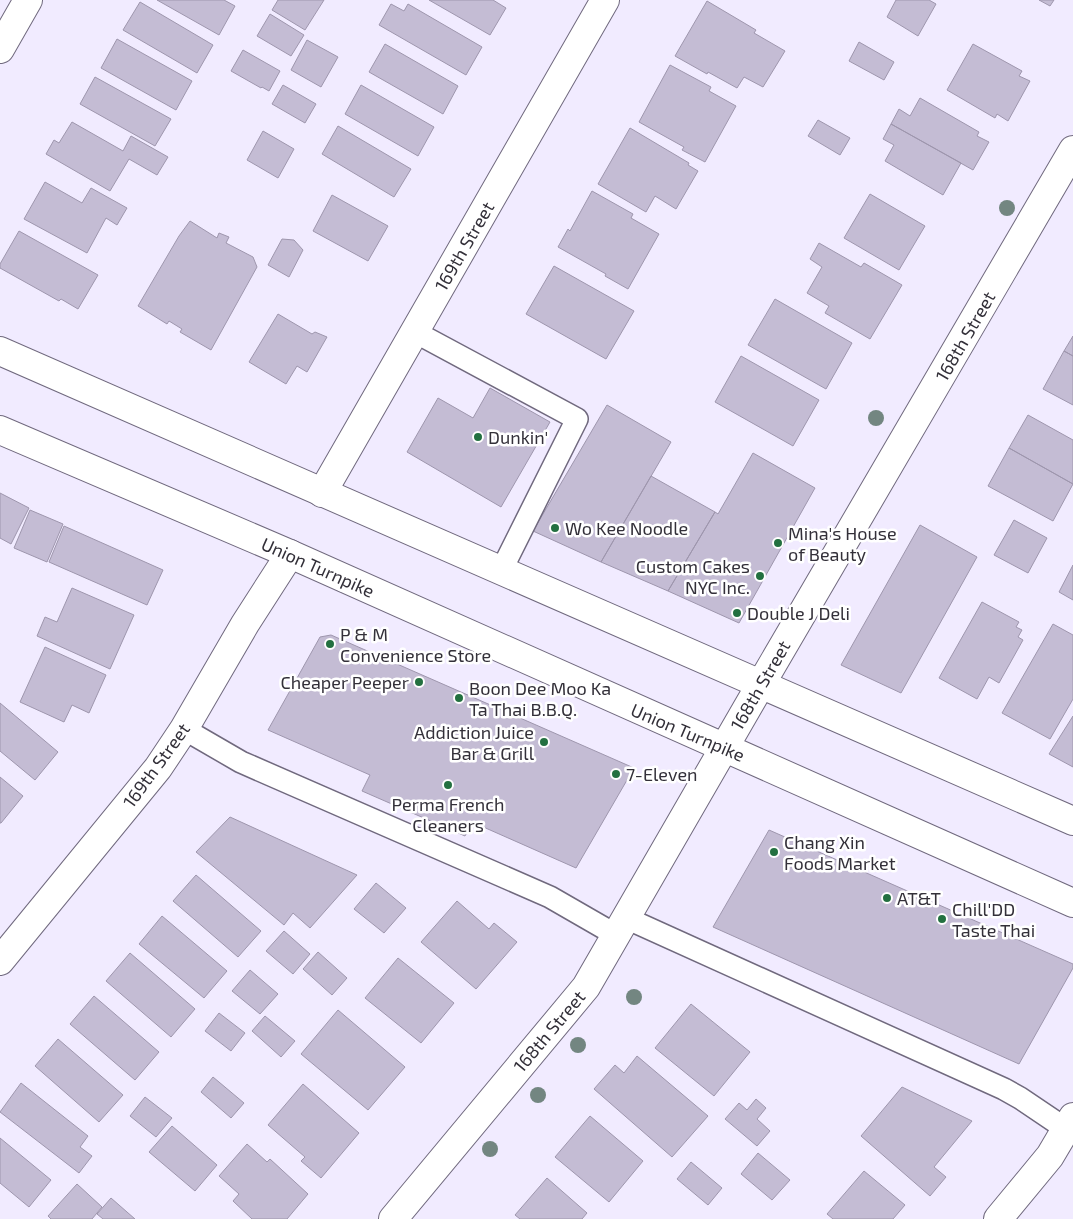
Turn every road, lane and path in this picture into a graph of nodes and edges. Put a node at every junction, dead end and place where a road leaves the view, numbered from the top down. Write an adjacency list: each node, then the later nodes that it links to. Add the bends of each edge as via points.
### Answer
1 (28, 0): 3 (street)
2 (605, 0): 5 (street, 169th Street)
3 (0, 49)
4 (1073, 150): 11 (street, 168th Street)
5 (415, 332): 8 (street, 169th Street); 10 (lane, via 576,419)
6 (0, 351): 8 (street)
7 (0, 430): 9 (street, Union Turnpike)
8 (322, 493): 10 (street)
9 (290, 554): 12 (street, 169th Street); 13 (street, Union Turnpike)
10 (501, 571): 11 (street)
11 (761, 684): 13 (street, 168th Street); 14 (street)
12 (184, 729): 16 (lane, via 242,762); 17 (street, 169th Street, via 158,768)
13 (724, 747): 15 (street, Union Turnpike); 16 (street, 168th Street)
14 (1073, 821)
15 (1073, 903)
16 (621, 926): 18 (lane, via 1004,1089); 19 (street, 168th Street, via 586,987)
17 (0, 961)
18 (1070, 1123): 20 (street, via 1050,1156)
19 (393, 1219)
20 (998, 1219)

